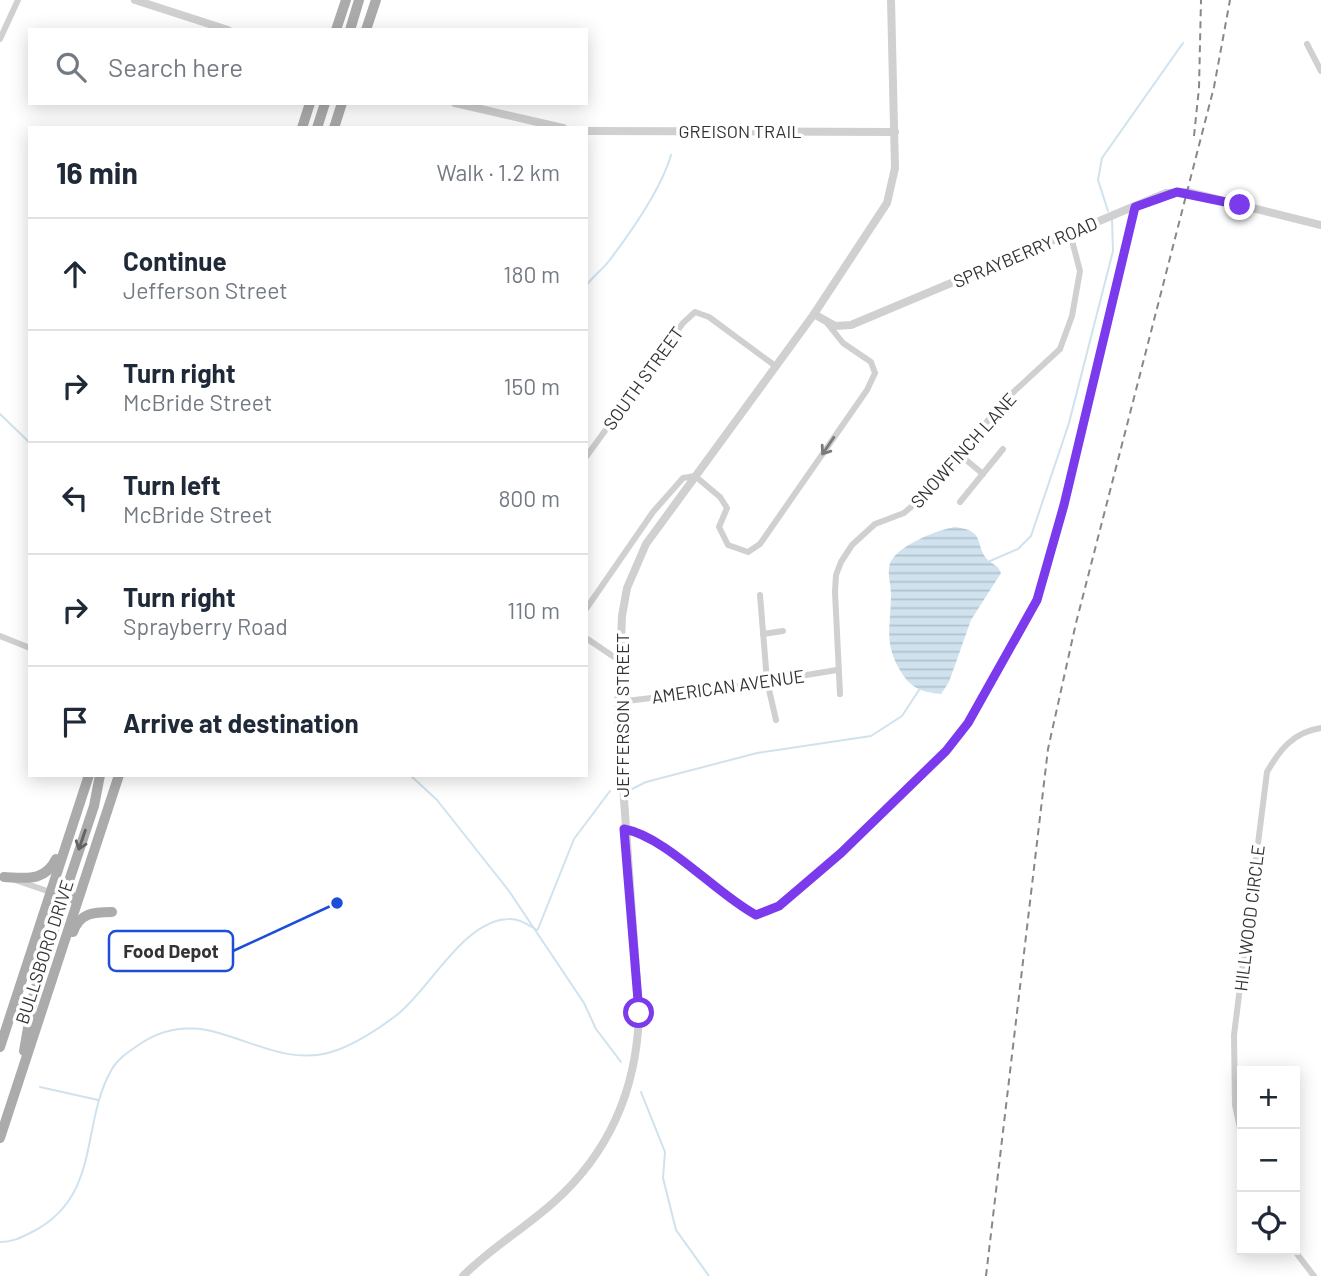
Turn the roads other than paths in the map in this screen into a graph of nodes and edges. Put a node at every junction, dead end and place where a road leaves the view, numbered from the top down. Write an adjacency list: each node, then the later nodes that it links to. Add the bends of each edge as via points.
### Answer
1 (18, 0): 11 (street)
2 (135, 0): 7 (street)
3 (346, 0): 8 (main road)
4 (359, 0): 9 (main road)
5 (376, 0): 10 (main road)
6 (891, 0): 23 (street, JEFFERSON STREET)
7 (222, 28)
8 (336, 28)
9 (350, 28)
10 (367, 28)
11 (0, 39)
12 (1307, 44): 13 (street)
13 (1321, 71)
14 (309, 105): 18 (main road)
15 (325, 105): 19 (main road)
16 (341, 105): 20 (main road)
17 (464, 105): 21 (street)
18 (303, 126)
19 (318, 126)
20 (335, 126)
21 (554, 126)
22 (588, 131): 23 (street, GREISON TRAIL)
23 (895, 132): 27 (street, JEFFERSON STREET, via 895,168 887,203)
24 (1135, 207): 25 (street, SPRAYBERRY ROAD, via 1166,193 1188,192); 26 (street, SPRAYBERRY ROAD); 54 (street, via 1037,600 968,723 946,751 841,853 769,912 756,915 654,843)
25 (1321, 225)
26 (1070, 233): 28 (street, SPRAYBERRY ROAD, via 873,317 851,325); 32 (street, SNOWFINCH LANE, via 1080,271 1060,349 1006,399)
27 (814, 314): 28 (street); 29 (street, JEFFERSON STREET)
28 (826, 322): 34 (street, one-way to 34, via 875,373 760,544 737,551 723,539 719,527 726,504)
29 (774, 365): 31 (street, SOUTH STREET, via 709,317 695,312); 34 (street, JEFFERSON STREET)
30 (1003, 449): 33 (street)
31 (588, 454)
32 (959, 454): 33 (street); 44 (street, SNOWFINCH LANE, via 912,507 875,524 841,562 835,592)
33 (983, 474): 35 (street)
34 (695, 476): 37 (street, via 683,478 653,512); 43 (street, JEFFERSON STREET, via 633,568 622,616)
35 (960, 502)
36 (760, 595): 39 (street)
37 (588, 606)
38 (783, 631): 39 (street)
39 (763, 634): 45 (street)
40 (0, 636): 42 (street)
41 (588, 639): 43 (street)
42 (28, 647)
43 (620, 661): 47 (street, JEFFERSON STREET)
44 (837, 670): 45 (street, AMERICAN AVENUE); 46 (street, SNOWFINCH LANE)
45 (767, 681): 47 (street, AMERICAN AVENUE); 48 (street)
46 (840, 694)
47 (618, 702): 54 (street, JEFFERSON STREET)
48 (776, 720)
49 (1321, 728): 62 (street, HILLWOOD CIRCLE, via 1292,738 1267,772 1234,1035 1235,1105)
50 (88, 777): 53 (main road, BULLSBORO DRIVE)
51 (100, 777): 57 (main road, one-way to 57, via 66,890)
52 (118, 777): 57 (main road, BULLSBORO DRIVE)
53 (73, 824): 55 (main road, via 47,872 28,878); 56 (main road, BULLSBORO DRIVE)
54 (624, 829): 65 (street, JEFFERSON STREET, via 639,1013 631,1084 586,1170)
55 (2, 876): 56 (street)
56 (51, 892): 57 (street); 60 (main road, BULLSBORO DRIVE); 61 (main road, via 61,909 34,993)
57 (76, 901): 59 (main road, BULLSBORO DRIVE)
58 (112, 912): 59 (main road, via 80,918)
59 (55, 967): 61 (main road, BULLSBORO DRIVE)
60 (0, 1047)
61 (22, 1069): 63 (main road, BULLSBORO DRIVE)
62 (1240, 1129)
63 (0, 1138)
64 (1298, 1255): 66 (street)
65 (463, 1276)
66 (1314, 1276)

